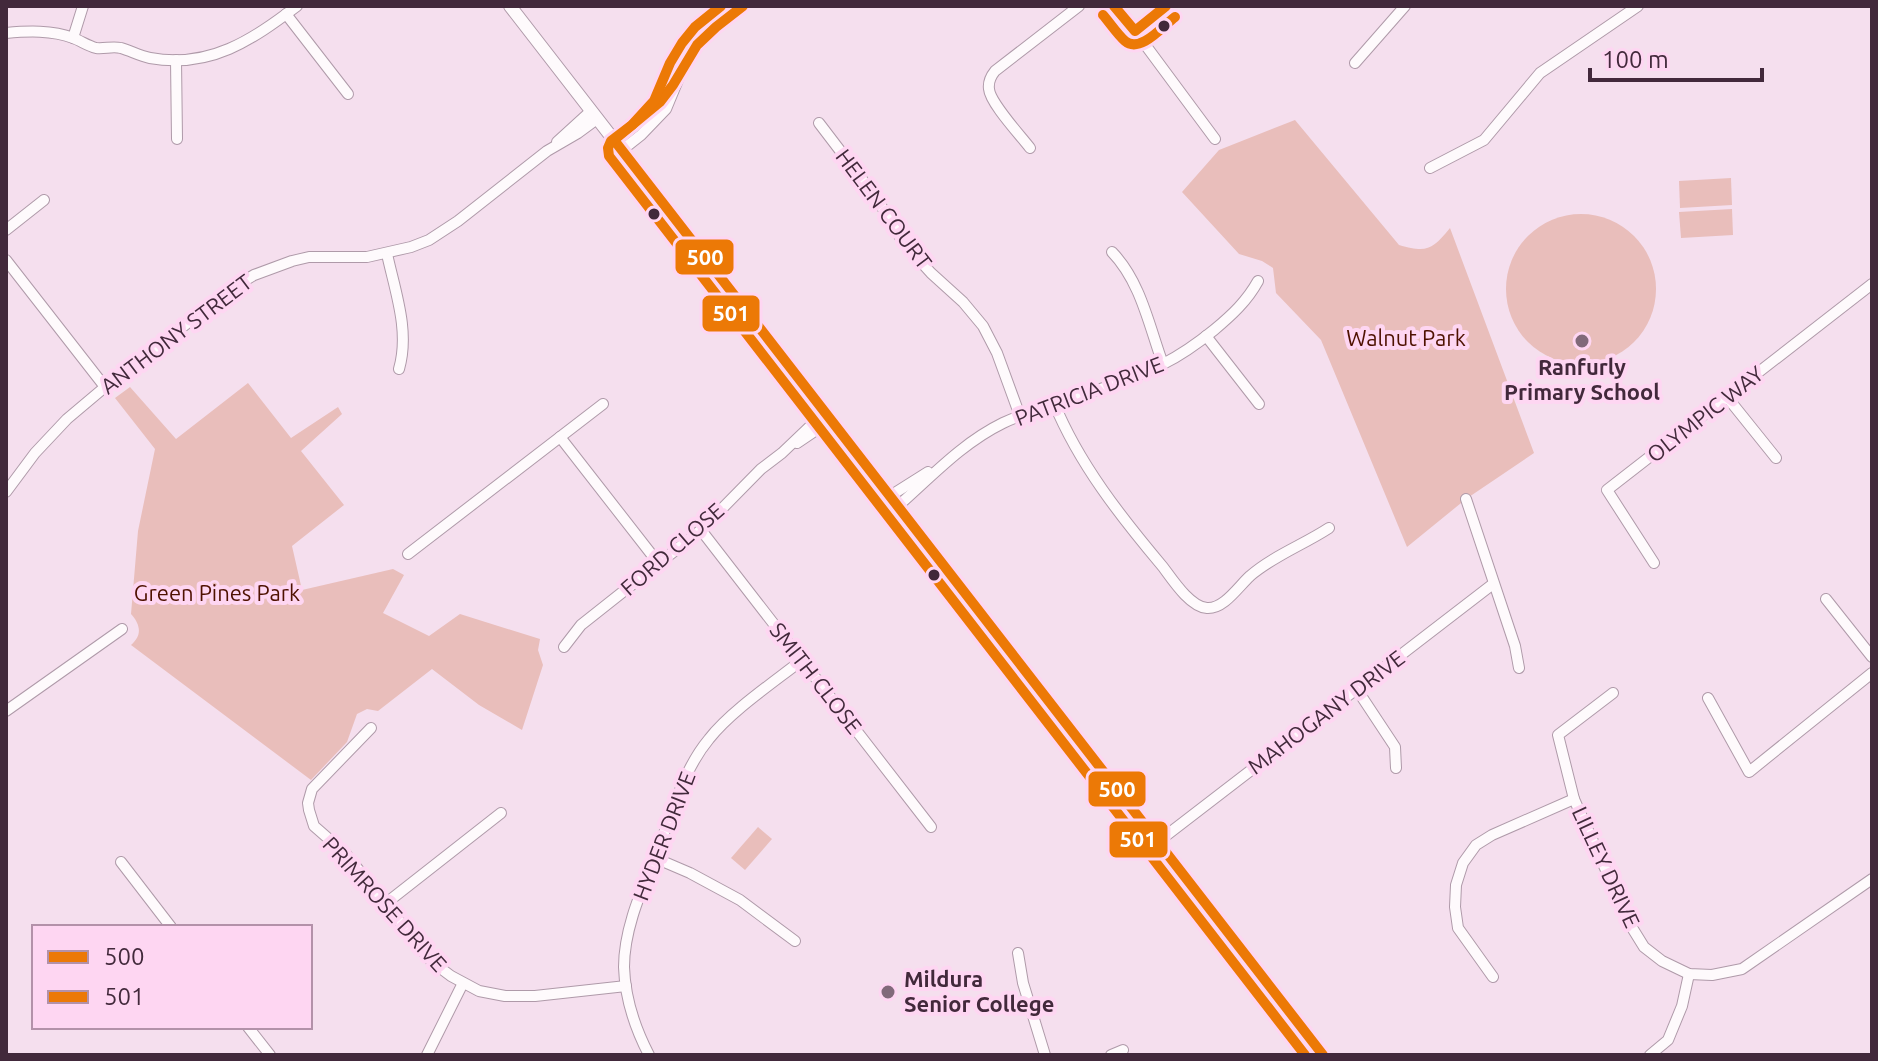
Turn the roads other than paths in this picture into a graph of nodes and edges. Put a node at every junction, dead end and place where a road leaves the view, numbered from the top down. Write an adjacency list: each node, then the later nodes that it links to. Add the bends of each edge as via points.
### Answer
1 (83, 6): 13 (street)
2 (297, 6): 10 (street)
3 (743, 6): 21 (street, via 705,37 675,83)
4 (1079, 6): 22 (street, via 995,71 989,83 993,100)
5 (1114, 6): 11 (street)
6 (1166, 6): 11 (street)
7 (1405, 6): 15 (street)
8 (1638, 6): 23 (street, via 1540,73 1484,140)
9 (516, 8): 17 (street)
10 (286, 14): 14 (street, via 241,44 210,56); 16 (street)
11 (1135, 31): 20 (street)
12 (6, 33): 13 (street)
13 (73, 38): 14 (street, via 92,47)
14 (176, 60): 19 (street)
15 (1355, 63)
16 (348, 94)
17 (594, 115): 21 (street); 27 (street, ANTHONY STREET, via 578,133 436,236)
18 (819, 123): 40 (street, HELEN COURT, via 872,191 903,242 983,326)
19 (177, 139)
20 (1215, 139)
21 (618, 145): 39 (street)
22 (1030, 148)
23 (1430, 168)
24 (44, 200): 25 (street)
25 (6, 230)
26 (1112, 252): 32 (street, via 1135,284)
27 (387, 254): 33 (street, via 404,332); 34 (street, ANTHONY STREET, via 309,257 254,275)
28 (6, 260): 34 (street)
29 (1258, 281): 31 (street, PATRICIA DRIVE, via 1239,309)
30 (1872, 284): 35 (street, OLYMPIC WAY)
31 (1206, 336): 32 (street, PATRICIA DRIVE); 38 (street)
32 (1163, 364): 36 (street, PATRICIA DRIVE)
33 (399, 369)
34 (105, 387): 43 (street, ANTHONY STREET, via 50,436)
35 (1727, 397): 42 (street); 49 (street, OLYMPIC WAY, via 1607,490)
36 (1054, 403): 40 (street, PATRICIA DRIVE); 46 (street, via 1116,510 1187,597 1203,608 1223,602 1267,564)
37 (603, 404): 41 (street)
38 (1259, 404)
39 (828, 416): 45 (street); 47 (street, FORD CLOSE, via 806,428)
40 (1020, 416): 45 (street, PATRICIA DRIVE, via 984,434)
41 (560, 437): 48 (street); 50 (street)
42 (1776, 458)
43 (6, 492)
44 (1466, 499): 51 (street)
45 (894, 501): 68 (street)
46 (1329, 528)
47 (701, 530): 50 (street, FORD CLOSE); 56 (street, SMITH CLOSE)
48 (408, 554)
49 (1654, 563)
50 (659, 564): 54 (street, FORD CLOSE, via 581,625)
51 (1493, 584): 57 (street); 59 (street, MAHOGANY DRIVE)
52 (1826, 599): 55 (street)
53 (122, 629): 62 (street)
54 (564, 647)
55 (1872, 657)
56 (802, 660): 67 (street, SMITH CLOSE); 69 (street, HYDER DRIVE, via 720,726 701,749)
57 (1519, 668)
58 (1872, 673): 61 (street, via 1749,772)
59 (1356, 688): 64 (street, via 1395,747); 68 (street, MAHOGANY DRIVE)
60 (1613, 693): 65 (street, LILLEY DRIVE, via 1558,735)
61 (1708, 698)
62 (6, 711)
63 (371, 728): 72 (street, PRIMROSE DRIVE, via 312,789 308,803 314,826 346,854)
64 (1396, 768)
65 (1574, 799): 76 (street, LILLEY DRIVE, via 1644,947); 77 (street, via 1492,835 1463,863 1456,885 1458,928)
66 (501, 813): 72 (street)
67 (931, 827)
68 (1159, 841): 87 (street)
69 (655, 858): 74 (street, via 740,900); 79 (street, HYDER DRIVE, via 628,933)
70 (121, 862): 73 (street)
71 (1872, 879): 76 (street, via 1742,969)
72 (385, 904): 78 (street, PRIMROSE DRIVE, via 431,961)
73 (169, 925)
74 (795, 941)
75 (1018, 953): 85 (street)
76 (1689, 974): 88 (street, via 1668,1040)
77 (1493, 977)
78 (463, 983): 79 (street, PRIMROSE DRIVE, via 518,997); 83 (street)
79 (626, 986): 84 (street, HYDER DRIVE)
80 (250, 1029): 82 (street)
81 (1123, 1050): 86 (street)
82 (270, 1055)
83 (427, 1055)
84 (649, 1055)
85 (1045, 1055)
86 (1111, 1055)
87 (1323, 1055)
88 (1650, 1055)

